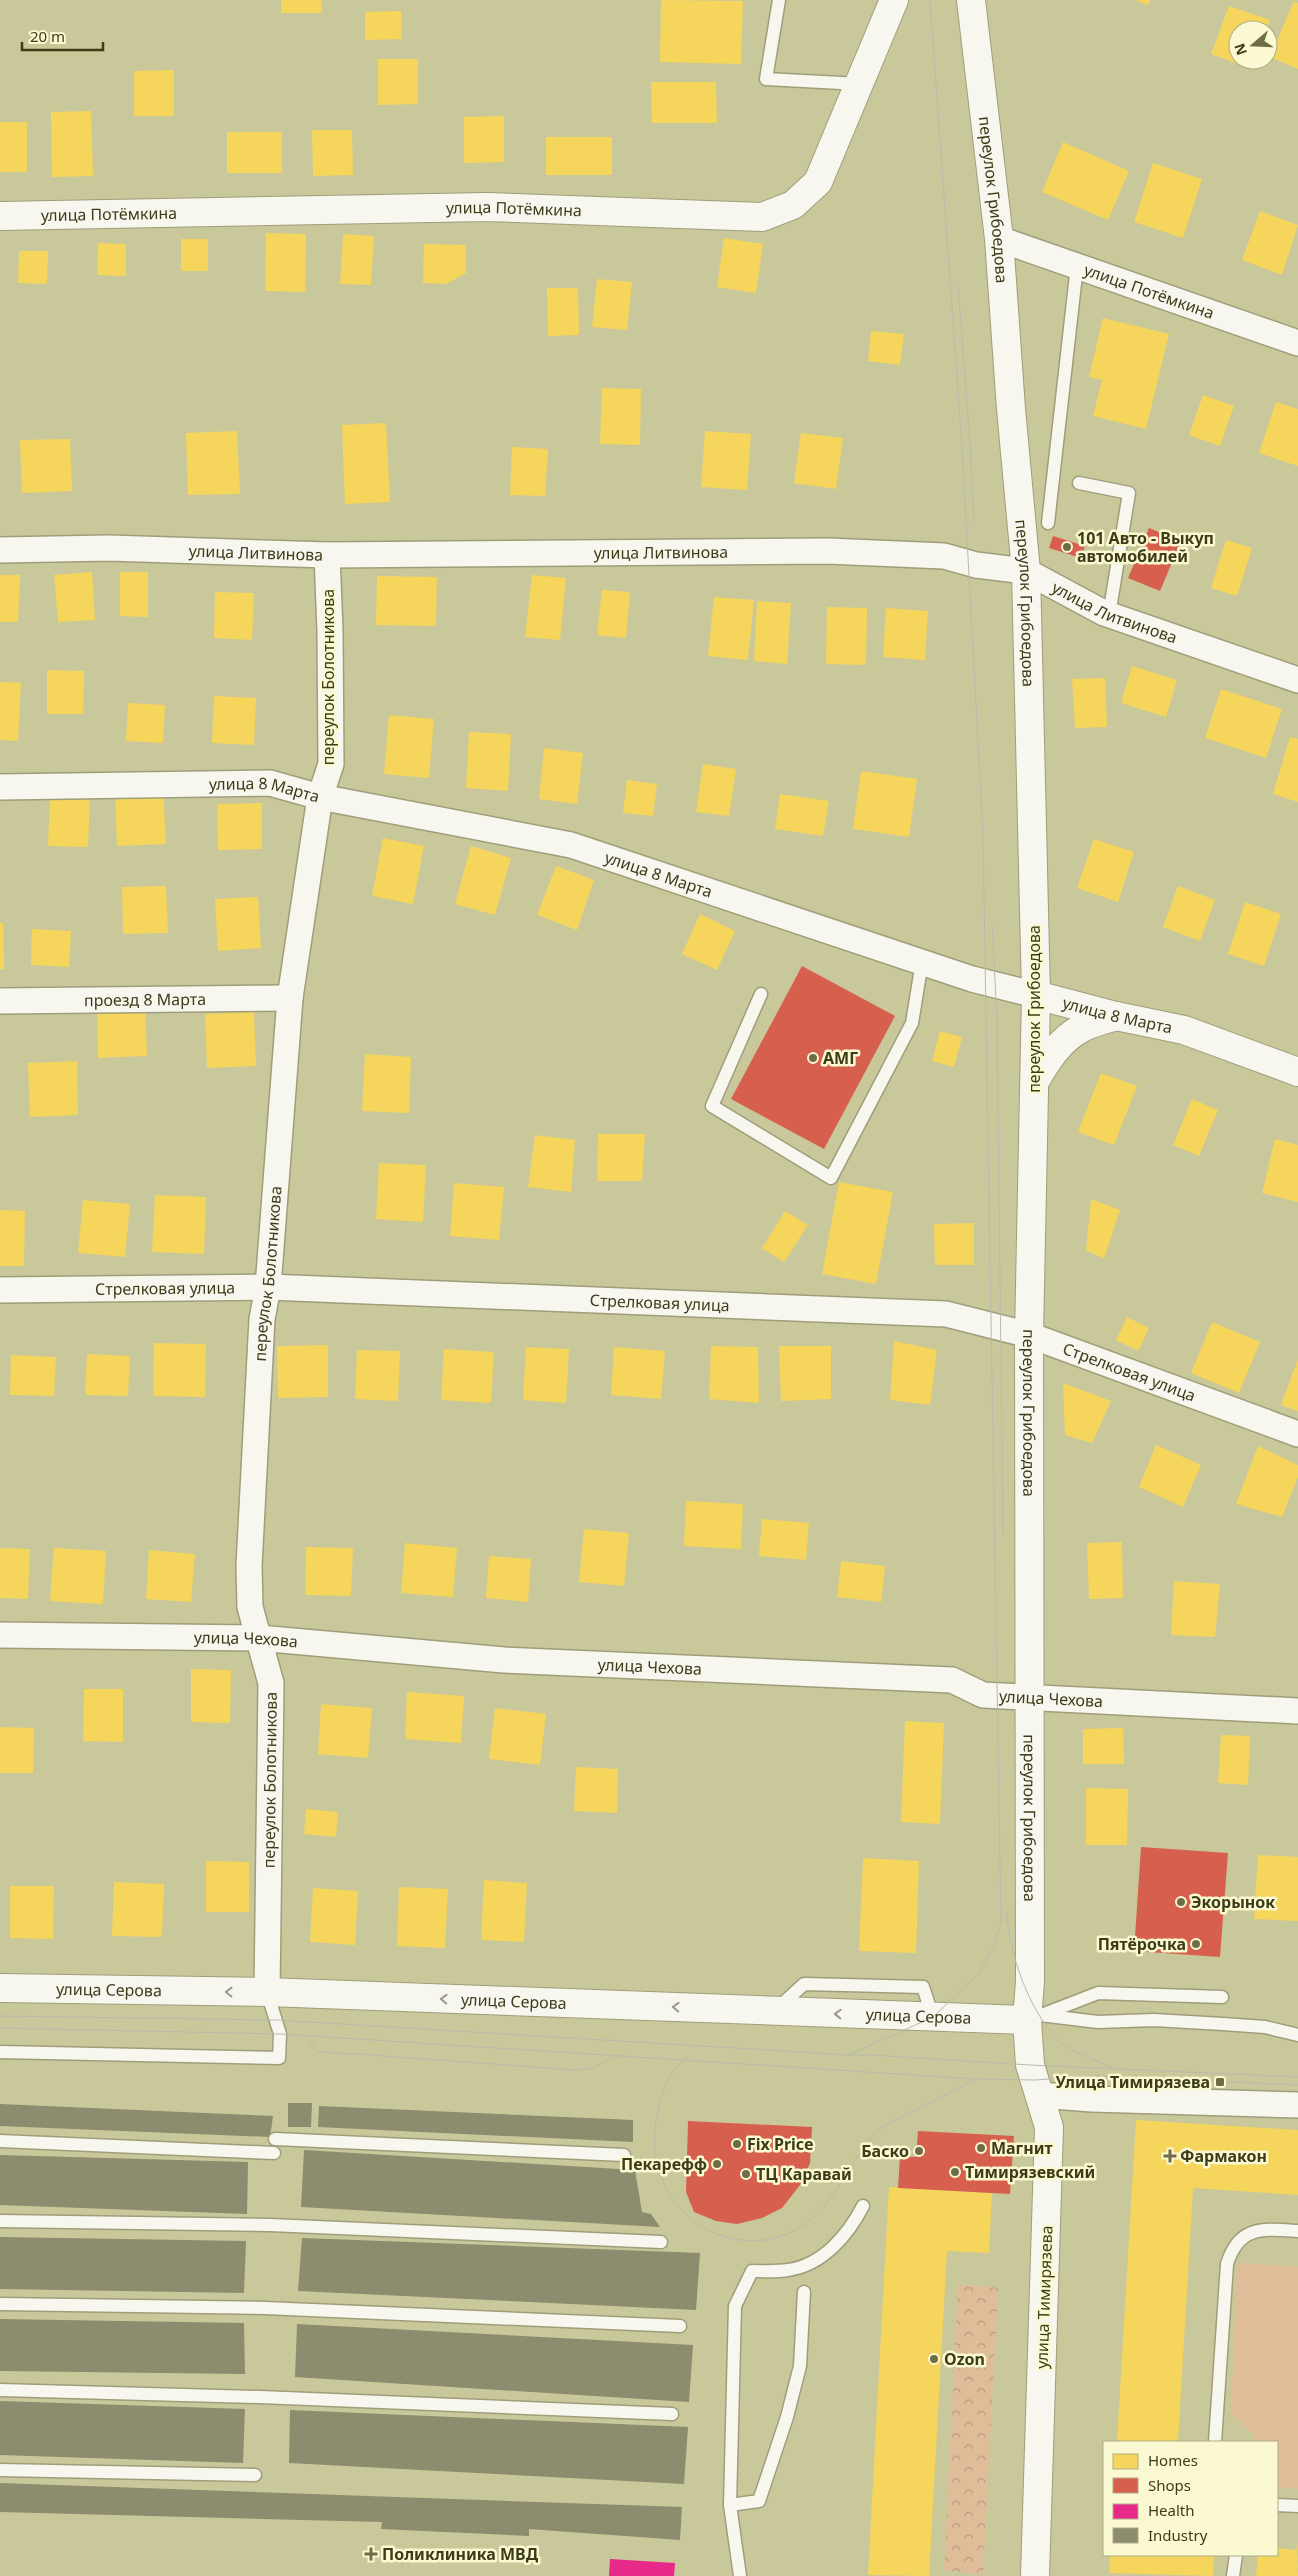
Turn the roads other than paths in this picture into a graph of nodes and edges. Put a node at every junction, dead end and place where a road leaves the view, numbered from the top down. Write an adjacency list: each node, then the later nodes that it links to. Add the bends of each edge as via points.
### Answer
1 (779, 0): 4 (lane, via 766,79)
2 (894, 0): 4 (street, улица Потёмкина)
3 (971, 0): 6 (street, переулок Грибоедова)
4 (860, 84): 5 (street, улица Потёмкина, via 818,182 793,205 762,216 487,207)
5 (0, 216)
6 (999, 239): 7 (street, улица Потёмкина); 13 (street, переулок Грибоедова)
7 (1077, 266): 8 (street, улица Потёмкина); 10 (lane)
8 (1298, 343)
9 (1079, 483): 14 (lane, via 1130,493)
10 (1048, 522)
11 (0, 550): 12 (street, улица Литвинова, via 109,548)
12 (327, 554): 13 (street, улица Литвинова, via 828,551 944,556 976,565); 17 (street, переулок Болотникова, via 330,764)
13 (1026, 571): 14 (street, улица Литвинова); 18 (street, переулок Грибоедова)
14 (1109, 615): 15 (street, улица Литвинова)
15 (1298, 680)
16 (0, 787): 17 (street, улица 8 Марта, via 270,783)
17 (320, 797): 19 (street, улица 8 Марта, via 571,845); 22 (street, переулок Болотникова)
18 (1035, 930): 21 (street, переулок Грибоедова); 24 (street, via 1053,975)
19 (922, 962): 20 (lane, via 912,1023 831,1178 712,1106); 21 (street, улица 8 Марта)
20 (761, 994)
21 (1036, 995): 24 (street, улица 8 Марта); 27 (street, переулок Грибоедова)
22 (290, 998): 23 (street, проезд 8 Марта); 28 (street, переулок Болотникова)
23 (0, 1001)
24 (1082, 1008): 25 (street, улица 8 Марта)
25 (1116, 1016): 26 (street, улица 8 Марта, via 1184,1030); 27 (street, via 1082,1028 1064,1042)
26 (1298, 1072)
27 (1035, 1081): 30 (street, переулок Грибоедова)
28 (268, 1287): 29 (street, Стрелковая улица); 30 (street, Стрелковая улица, via 946,1314); 33 (street, переулок Болотникова, via 262,1328 249,1566 250,1607)
29 (0, 1290)
30 (1029, 1334): 31 (street, Стрелковая улица); 34 (street, переулок Грибоедова)
31 (1298, 1434)
32 (0, 1635): 33 (street, улица Чехова)
33 (259, 1638): 34 (street, улица Чехова, via 504,1660 952,1680 982,1695); 37 (street, переулок Болотникова, via 271,1683)
34 (1029, 1696): 35 (street, улица Чехова); 39 (street, переулок Грибоедова, via 1030,1982)
35 (1298, 1711)
36 (0, 1988): 37 (street, улица Серова, one-way to 36)
37 (267, 1992): 39 (street, улица Серова, one-way to 37); 41 (lane, via 280,2034 279,2058)
38 (1222, 1997): 39 (lane, via 1098,1993)
39 (1034, 2018): 40 (lane, via 1232,2024); 42 (street, улица Тимирязева, via 1030,2065)
40 (1298, 2035)
41 (0, 2052)
42 (1040, 2095): 43 (street, via 1092,2100); 65 (street, улица Тимирязева, via 1049,2127)
43 (1298, 2105)
44 (275, 2139): 47 (lane)
45 (0, 2141): 46 (lane)
46 (274, 2153)
47 (624, 2155)
48 (863, 2206): 60 (lane, via 839,2242 815,2260 789,2270 752,2272 735,2306)
49 (0, 2221): 51 (lane, via 270,2225)
50 (1298, 2231): 57 (lane, via 1265,2229 1244,2235 1232,2248 1227,2264)
51 (661, 2242)
52 (804, 2292): 60 (lane, via 800,2366 787,2418 759,2501)
53 (0, 2304): 54 (lane, via 265,2308)
54 (680, 2326)
55 (0, 2390): 56 (lane, via 260,2396)
56 (672, 2414)
57 (1215, 2441)
58 (0, 2470): 59 (lane)
59 (255, 2474)
60 (730, 2504): 64 (lane)
61 (1278, 2505): 62 (lane)
62 (1298, 2506)
63 (1236, 2556): 66 (lane)
64 (740, 2576)
65 (1035, 2576)
66 (1233, 2576)

